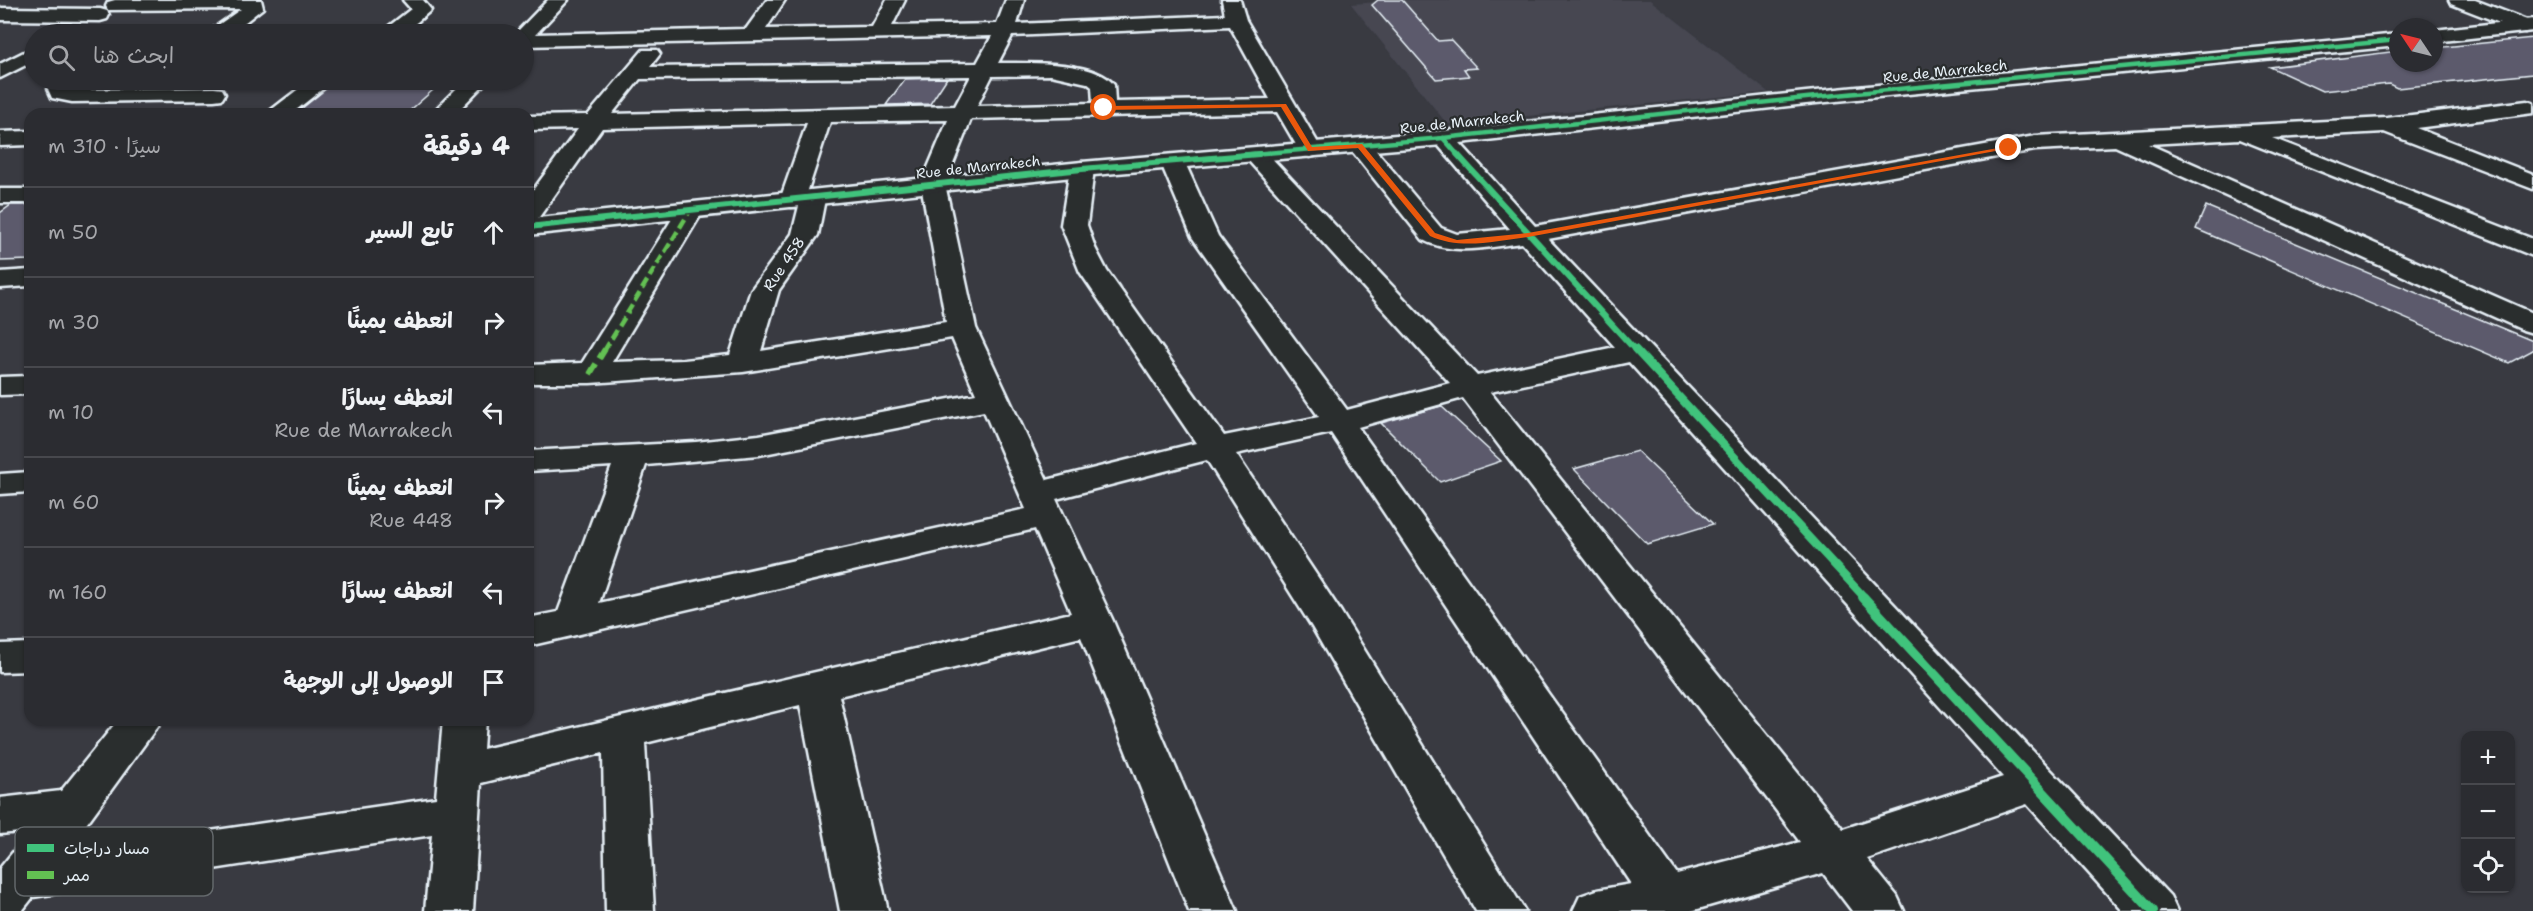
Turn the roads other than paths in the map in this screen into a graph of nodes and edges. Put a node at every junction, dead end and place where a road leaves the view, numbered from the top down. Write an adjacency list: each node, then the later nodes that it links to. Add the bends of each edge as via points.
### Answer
1 (412, 0): 13 (street, via 422,10)
2 (559, 0): 14 (street)
3 (776, 0): 18 (street)
4 (896, 0): 17 (street)
5 (1016, 0): 16 (street)
6 (1231, 0): 10 (street)
7 (2458, 0): 15 (street)
8 (113, 7): 9 (street); 11 (street); 12 (street, via 254,3 254,9)
9 (0, 14)
10 (1236, 20): 16 (street); 34 (street)
11 (83, 24)
12 (232, 24)
13 (404, 24)
14 (534, 24)
15 (2529, 26): 19 (street)
16 (1005, 30): 17 (street); 26 (street)
17 (879, 33): 18 (street)
18 (752, 35): 20 (street)
19 (2443, 35)
20 (663, 37): 21 (street); 28 (street)
21 (534, 40)
22 (2389, 41): 47 (street, Rue de Marrakech)
23 (24, 53): 24 (street)
24 (0, 54)
25 (24, 59): 27 (street)
26 (985, 68): 28 (street); 38 (street, via 1051,69 1094,78 1103,86); 39 (street)
27 (0, 72)
28 (637, 72): 42 (street)
29 (59, 90): 33 (street, via 72,96)
30 (220, 90): 33 (street)
31 (309, 90): 36 (street)
32 (467, 90): 37 (street)
33 (214, 94): 35 (street)
34 (1283, 105): 38 (street); 51 (street)
35 (194, 108)
36 (285, 108)
37 (448, 108)
38 (1104, 108): 39 (street)
39 (963, 111): 40 (street); 56 (street)
40 (821, 116): 42 (street); 59 (street, Rue 458)
41 (2530, 116): 44 (street, via 2501,112)
42 (596, 120): 43 (street); 61 (street)
43 (534, 123)
44 (2386, 125): 45 (street); 55 (street)
45 (2241, 134): 48 (street); 64 (street)
46 (24, 138): 49 (street)
47 (1443, 138): 50 (street, Rue de Marrakech); 63 (street)
48 (2115, 138): 63 (street, via 2035,143); 67 (street)
49 (0, 139)
50 (1360, 146): 51 (street, Rue de Marrakech); 63 (street, via 1432,234 1457,242)
51 (1310, 150): 52 (street, Rue de Marrakech)
52 (1256, 155): 53 (street, Rue de Marrakech); 75 (street)
53 (1173, 163): 54 (street, Rue de Marrakech); 77 (street, via 1205,237)
54 (1082, 170): 56 (street, Rue de Marrakech); 78 (street, via 1074,225 1082,248 1094,272)
55 (2533, 182)
56 (933, 184): 59 (street, Rue de Marrakech); 68 (street)
57 (0, 196): 58 (street)
58 (24, 196)
59 (803, 200): 60 (street, Rue de Marrakech); 70 (street, Rue 458, via 805,235 765,290)
60 (690, 211): 62 (street, Rue de Marrakech); 72 (street)
61 (534, 218)
62 (534, 226)
63 (1528, 235): 69 (street)
64 (2533, 248)
65 (24, 278): 66 (street)
66 (0, 280)
67 (2531, 322)
68 (962, 328): 70 (street); 76 (street)
69 (1636, 351): 75 (street); 91 (street)
70 (743, 363): 72 (street)
71 (534, 374): 72 (street)
72 (590, 374)
73 (24, 385): 74 (street)
74 (0, 386)
75 (1470, 387): 77 (street); 97 (street)
76 (994, 400): 79 (street, via 759,445); 81 (street)
77 (1339, 422): 78 (street); 98 (street)
78 (1216, 448): 81 (street); 103 (street, via 1327,621)
79 (632, 457): 80 (street); 82 (street)
80 (534, 461)
81 (1041, 504): 82 (street); 83 (street)
82 (574, 620): 84 (street)
83 (1094, 621): 87 (street); 102 (street)
84 (534, 630)
85 (24, 657): 86 (street)
86 (0, 658)
87 (817, 687): 90 (street); 101 (street)
88 (136, 726): 93 (street)
89 (464, 726): 92 (street)
90 (623, 732): 92 (street); 100 (street)
91 (2036, 783): 97 (street); 106 (street)
92 (458, 792): 96 (street); 99 (street)
93 (74, 808): 94 (street); 95 (street)
94 (0, 816)
95 (60, 827)
96 (213, 847)
97 (1833, 853): 98 (street); 105 (street)
98 (1701, 899): 104 (street)
99 (449, 911)
100 (630, 911)
101 (864, 911)
102 (1213, 911)
103 (1501, 911)
104 (1597, 911)
105 (1880, 911)
106 (2152, 911)

